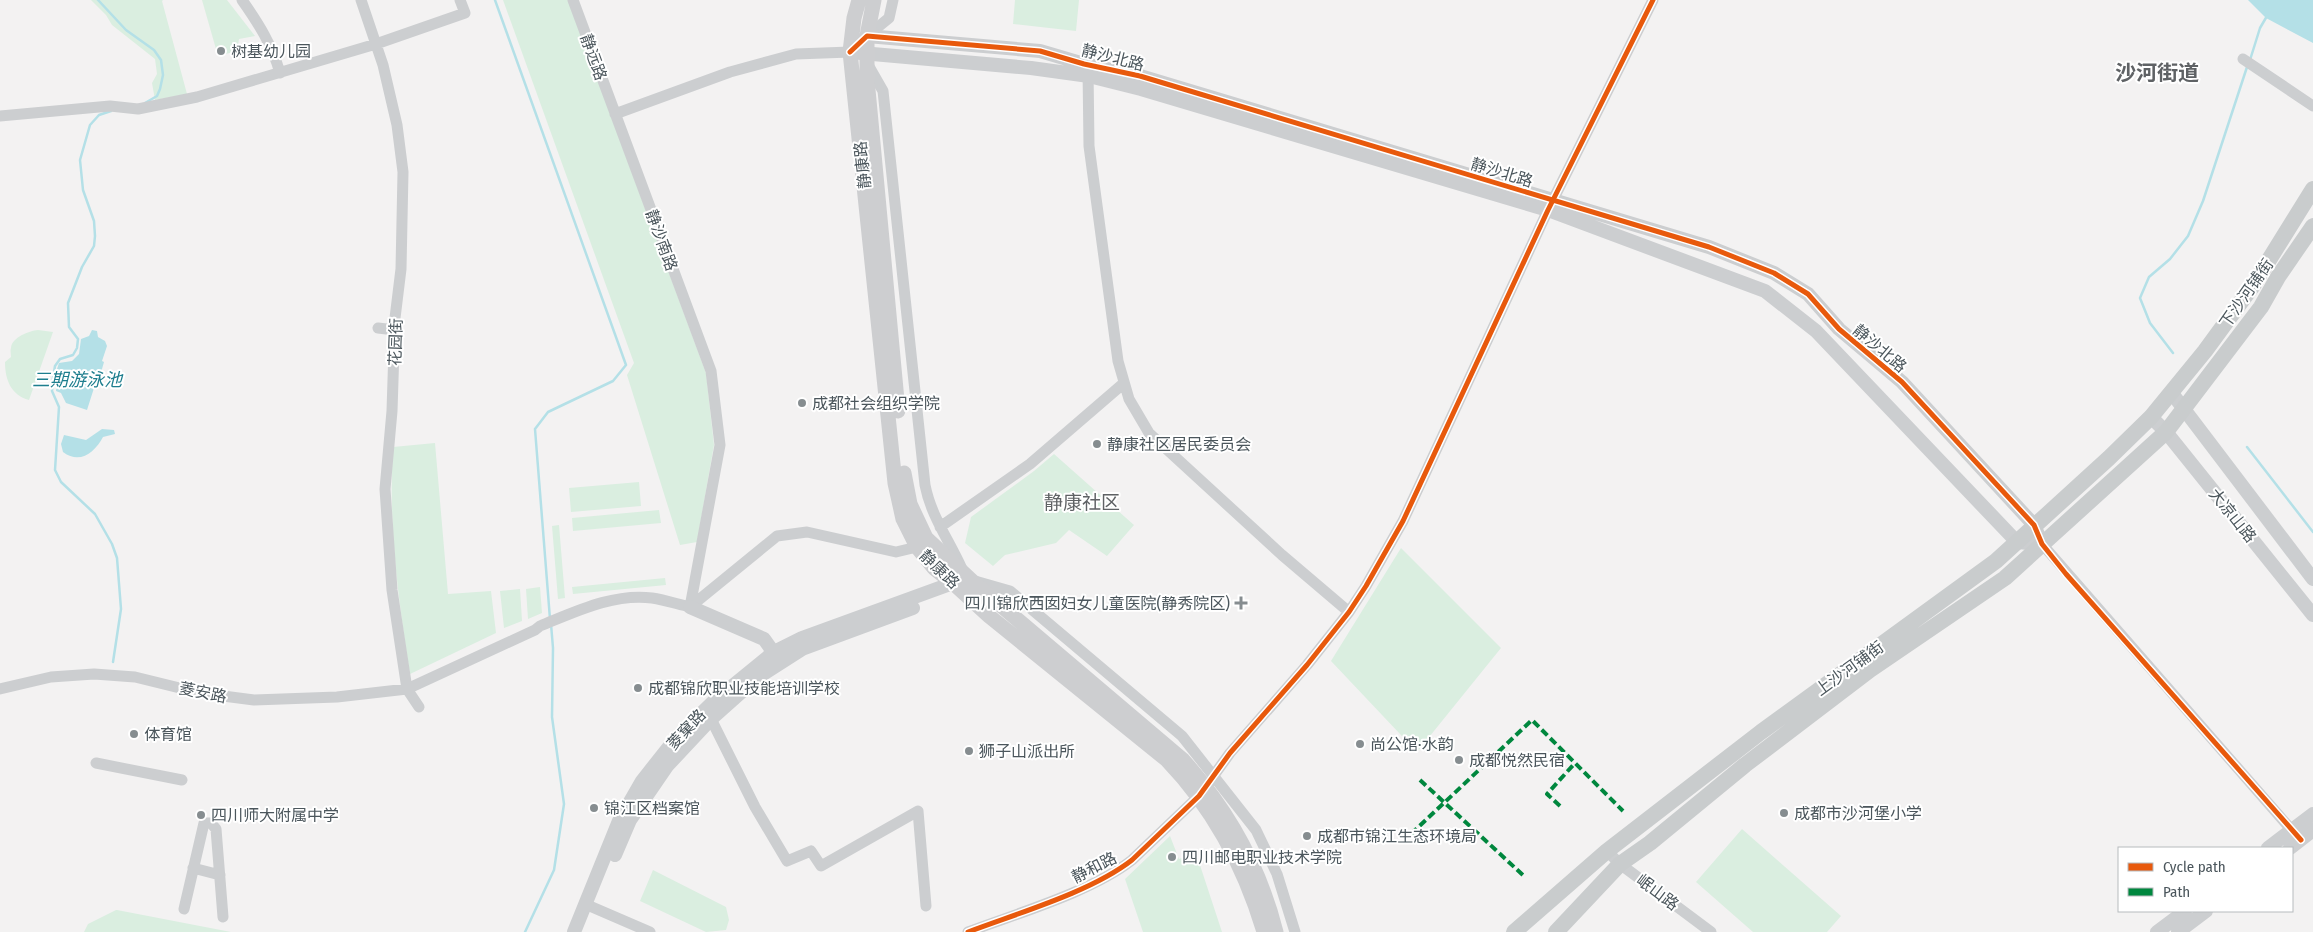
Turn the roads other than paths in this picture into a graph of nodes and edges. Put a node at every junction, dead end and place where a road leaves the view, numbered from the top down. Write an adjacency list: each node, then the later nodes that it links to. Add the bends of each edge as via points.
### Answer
1 (242, 0): 15 (street, via 264,32)
2 (361, 0): 10 (street, 花园街)
3 (460, 0): 10 (street, via 464,13)
4 (573, 0): 17 (street, 静远路)
5 (858, 0): 11 (main road, 静康路)
6 (874, 0): 9 (main road, 静康路)
7 (893, 0): 9 (street, via 889,18)
8 (1653, 0): 20 (street, 静和路)
9 (867, 36): 11 (street); 12 (main road, 静康路); 14 (street, 静沙北路, via 1040,51)
10 (376, 44): 15 (street); 23 (street, 花园街, via 397,125 403,172 401,269)
11 (850, 52): 12 (street, 静沙北路); 17 (street, via 796,54 730,72); 33 (main road, 静康路, via 896,483 903,519)
12 (867, 58): 14 (street, 静沙北路); 30 (street, via 883,91 925,485); 35 (main road, 静康路, via 904,479 910,504 926,538)
13 (2243, 59): 16 (street)
14 (1088, 70): 20 (street, 静沙北路, via 1140,76); 24 (street, via 1089,146 1118,361)
15 (280, 73): 18 (street, via 197,97 138,109 110,106)
16 (2313, 106)
17 (614, 114): 36 (street, 静沙南路, via 710,370 720,445)
18 (0, 116)
19 (2313, 189): 25 (main road, 下沙河铺街, via 2254,284)
20 (1551, 205): 29 (street, 静沙北路, via 1709,247 1774,274 1808,294 1838,329 1902,382); 31 (street, 静沙北路, via 1765,291 1816,330); 37 (street, 静和路, via 1403,520)
21 (2313, 226): 26 (main road, 下沙河铺街, via 2260,306)
22 (378, 328): 23 (street)
23 (395, 330): 40 (street, 花园街, via 385,489 392,590)
24 (1124, 383): 30 (street, via 1030,464); 37 (street, via 1129,399 1149,433)
25 (2171, 392): 26 (street, 大凉山路); 27 (main road, 上沙河铺街)
26 (2184, 407): 28 (main road, 上沙河铺街); 34 (street, 大凉山路)
27 (2151, 417): 28 (street, 大凉山路); 29 (main road, 上沙河铺街)
28 (2166, 432): 32 (main road, 上沙河铺街); 38 (street, 大凉山路)
29 (2034, 526): 31 (main road, 上沙河铺街); 32 (street, 静沙北路)
30 (940, 527): 35 (street, via 951,545)
31 (2017, 542): 32 (street); 51 (main road, 上沙河铺街, via 1996,561 1761,732)
32 (2042, 544): 49 (street); 52 (main road, 上沙河铺街, via 2005,578 1870,670)
33 (916, 547): 35 (main road, 静康路, via 934,568); 36 (street, via 896,552 807,532 778,536)
34 (2313, 579)
35 (964, 581): 39 (street, 菱窠路, via 802,638); 46 (main road, 静康路, via 989,616 1167,760); 46 (street, via 1010,591 1182,736)
36 (690, 607): 39 (street, via 764,639); 40 (street, 菱安路, via 650,598 618,599 589,606)
37 (1349, 612): 46 (street, 静和路)
38 (2313, 615)
39 (778, 657): 43 (street, 菱窠路); 55 (street, 菱窠路, via 712,702 676,738 642,781 619,821)
40 (407, 689): 41 (street, 菱安路, via 337,697 254,700 200,693 135,677 94,674 51,677); 42 (street)
41 (0, 690)
42 (419, 707)
43 (711, 719): 55 (street, 菱窠路, via 667,766 630,820); 56 (street, via 754,806 787,862 811,851 821,866 918,811)
44 (96, 763): 45 (street)
45 (182, 780)
46 (1206, 786): 64 (street, 静和路, via 1120,869 1077,890); 65 (main road, 静康路); 66 (main road, 静康路, via 1248,857); 67 (street, via 1256,830 1277,874)
47 (2313, 814): 49 (street)
48 (2313, 830): 49 (street)
49 (2294, 840): 50 (street)
50 (2271, 847)
51 (1608, 851): 52 (street, 岷山路); 68 (main road, 上沙河铺街)
52 (1620, 864): 69 (main road, 上沙河铺街); 70 (street, 岷山路)
53 (194, 868): 54 (street); 54 (street, via 204,823 211,823 216,829); 57 (street)
54 (220, 875): 60 (street)
55 (589, 905): 61 (street, 菱窠路); 62 (street, 菱窠路); 63 (street)
56 (926, 906)
57 (184, 909)
58 (2184, 912): 71 (street)
59 (2205, 912): 72 (street)
60 (223, 917)
61 (574, 932)
62 (584, 932)
63 (650, 932)
64 (968, 932)
65 (1264, 932)
66 (1276, 932)
67 (1295, 932)
68 (1514, 932)
69 (1556, 932)
70 (1711, 932)
71 (2157, 932)
72 (2178, 932)

